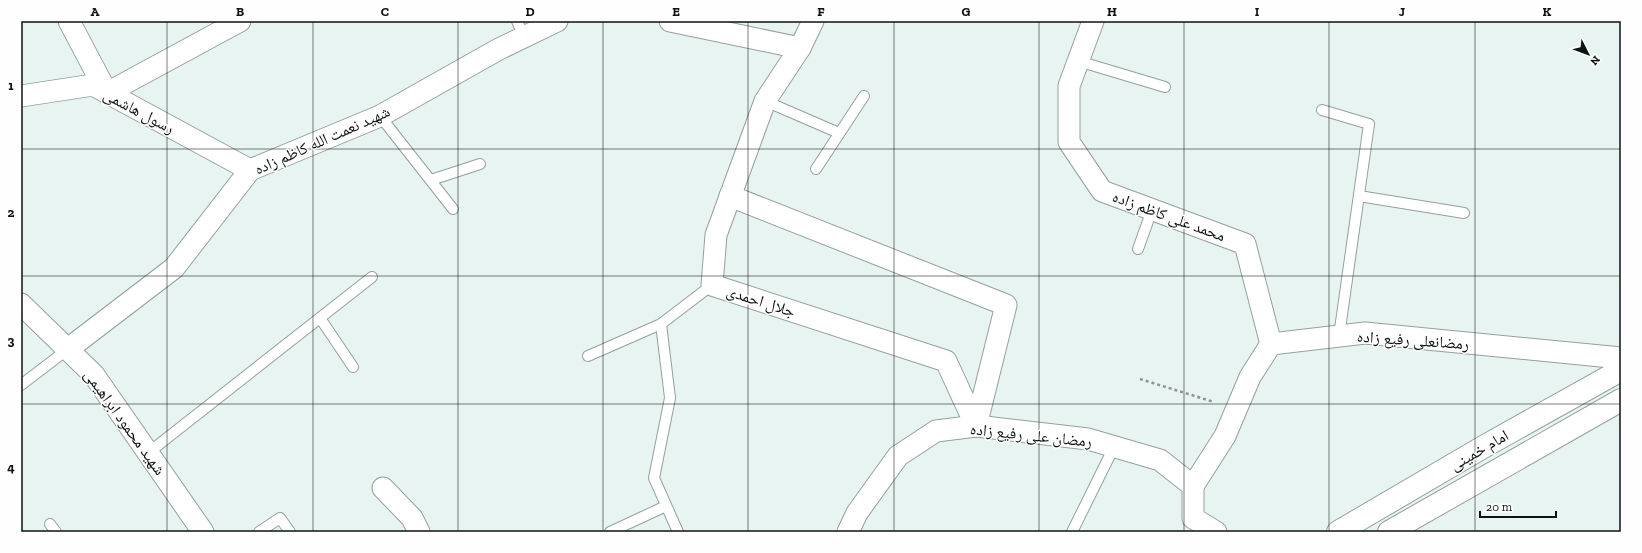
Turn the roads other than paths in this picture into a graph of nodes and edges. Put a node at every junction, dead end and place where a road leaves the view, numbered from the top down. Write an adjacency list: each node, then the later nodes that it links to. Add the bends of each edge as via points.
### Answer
1 (69, 21): 11 (street)
2 (240, 21): 11 (street)
3 (557, 21): 7 (street, شهید نعمت الله کاظم زاده)
4 (670, 21): 8 (street)
5 (813, 21): 8 (street, جلال احمدی)
6 (1093, 21): 9 (street, محمد علی کاظم زاده)
7 (521, 29): 16 (street, شهید نعمت الله کاظم زاده)
8 (800, 48): 14 (street, جلال احمدی)
9 (1078, 61): 10 (lane); 25 (street, محمد علی کاظم زاده, via 1069,86 1069,142 1102,191)
10 (1165, 87)
11 (108, 93): 12 (street, رسول هاشمی, via 93,85); 20 (street, رسول هاشمی)
12 (21, 96)
13 (864, 96): 17 (lane)
14 (765, 101): 17 (lane); 22 (street, جلال احمدی)
15 (1322, 110): 23 (lane, via 1369,124)
16 (380, 116): 20 (street, شهید نعمت الله کاظم زاده); 21 (lane)
17 (839, 133): 19 (lane)
18 (480, 164): 21 (lane)
19 (816, 169)
20 (250, 170): 35 (street, شهید نعمت الله کاظم زاده, via 174,268)
21 (431, 180): 24 (lane)
22 (730, 196): 29 (street, جلال احمدی, via 716,235); 42 (street, via 1006,305)
23 (1359, 196): 26 (lane); 33 (lane)
24 (453, 208)
25 (1152, 210): 27 (lane); 34 (street, محمد علی کاظم زاده, via 1245,244)
26 (1464, 212)
27 (1138, 248)
28 (372, 277): 31 (lane)
29 (712, 285): 32 (lane); 42 (street, جلال احمدی, via 946,361)
30 (21, 304): 35 (street, شهید محمود ابراهیمی)
31 (320, 318): 38 (lane); 44 (lane)
32 (661, 324): 36 (lane); 47 (lane, via 670,398 654,478)
33 (1338, 336): 34 (street, رمضانعلی رفیع زاده); 37 (street, رمضانعلی رفیع زاده, via 1365,333)
34 (1272, 344): 45 (street, via 1250,377 1225,436)
35 (68, 349): 40 (lane); 44 (street, شهید محمود ابراهیمی, via 94,375)
36 (588, 356)
37 (1621, 358)
38 (354, 367)
39 (1621, 370): 57 (main road, امام خمینی)
40 (21, 386)
41 (1621, 400): 58 (main road, امام خمینی)
42 (976, 426): 43 (street, رمضان علی رفیع زاده, via 1088,439); 54 (street, رمضان علی رفیع زاده, via 936,431 898,456 857,513)
43 (1114, 446): 45 (street, رمضان علی رفیع زاده, via 1160,460); 55 (lane)
44 (148, 453): 48 (street, شهید محمود ابراهیمی)
45 (1193, 486): 56 (street, via 1193,518)
46 (383, 488): 51 (street, via 412,518)
47 (666, 506): 52 (lane); 53 (lane)
48 (203, 532)
49 (259, 532): 50 (lane, via 280,518)
50 (290, 532)
51 (419, 532)
52 (610, 532)
53 (678, 532)
54 (848, 532)
55 (1072, 532)
56 (1216, 532)
57 (1338, 532)
58 (1389, 532)

